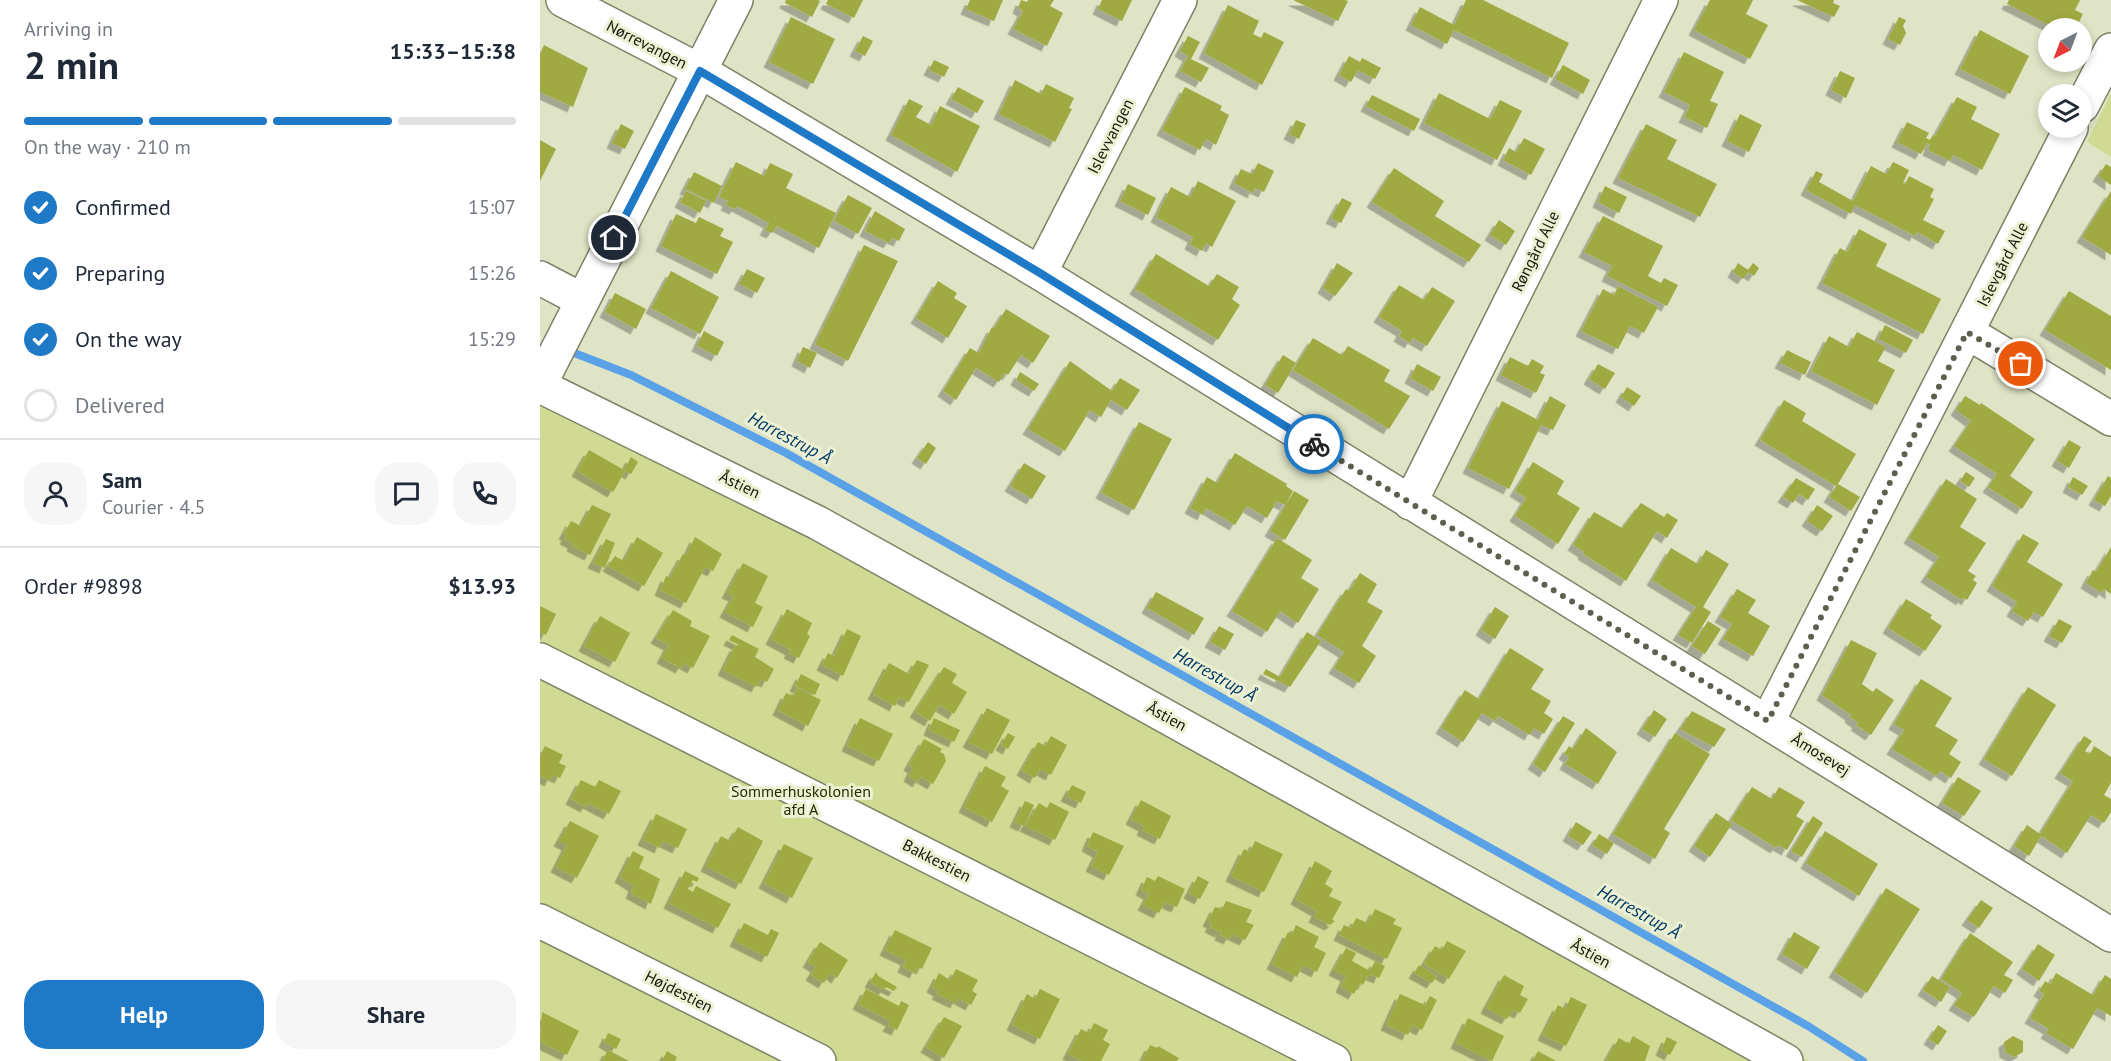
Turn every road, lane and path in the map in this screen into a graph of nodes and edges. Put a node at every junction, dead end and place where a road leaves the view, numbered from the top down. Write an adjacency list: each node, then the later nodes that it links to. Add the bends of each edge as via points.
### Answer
1 (563, 0): 6 (street, Nørrevangen)
2 (736, 0): 6 (street, Nørrevangen)
3 (1180, 0): 9 (street, Islevvangen)
4 (1661, 0): 15 (street, Røngård Alle)
5 (2111, 50): 7 (street)
6 (700, 71): 9 (street, Åmosevej); 11 (street, Nørrevangen)
7 (2092, 87)
8 (2066, 138): 12 (street, Islevgård Alle)
9 (1040, 273): 15 (street, Åmosevej)
10 (540, 278): 11 (street)
11 (576, 312): 13 (street, Nørrevangen)
12 (1967, 332): 14 (street); 17 (street, Islevgård Alle)
13 (541, 382): 23 (street, Åstien, via 818,523)
14 (2111, 419)
15 (1410, 503): 17 (street, Åmosevej)
16 (540, 660): 20 (street, Bakkestien)
17 (1768, 721): 19 (street, Åmosevej)
18 (540, 921): 21 (street, Højdestien)
19 (2111, 935)
20 (1294, 1052): 22 (street, Bakkestien)
21 (819, 1061)
22 (1334, 1061)
23 (1786, 1061)

